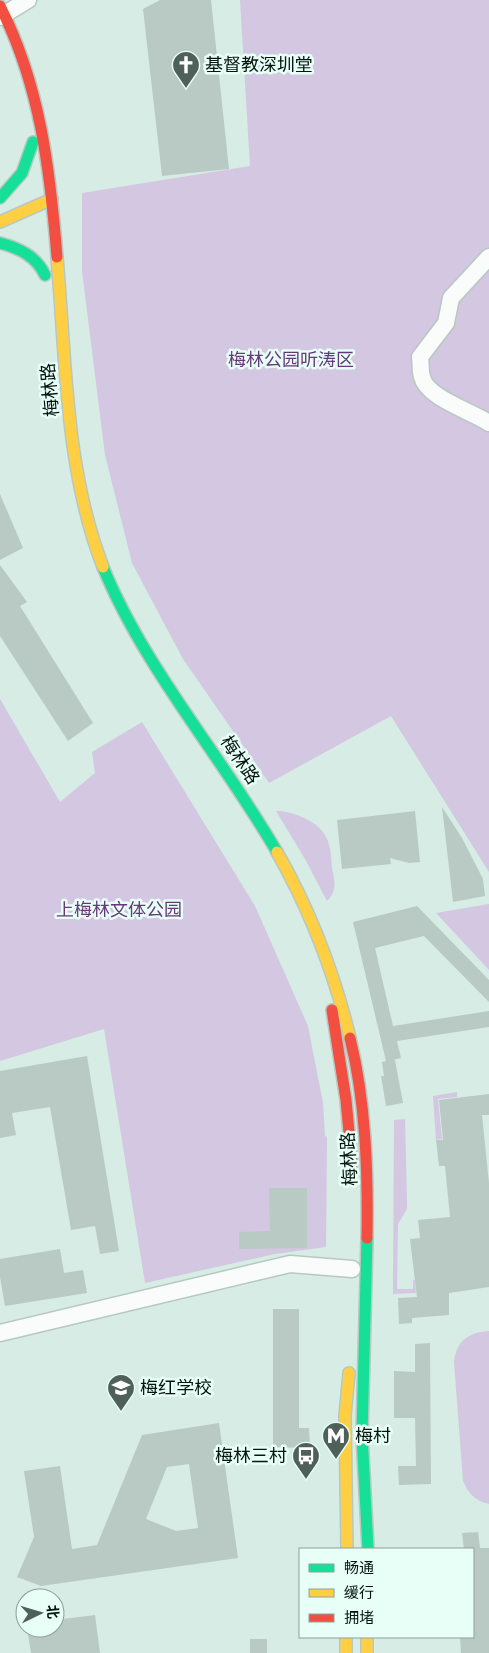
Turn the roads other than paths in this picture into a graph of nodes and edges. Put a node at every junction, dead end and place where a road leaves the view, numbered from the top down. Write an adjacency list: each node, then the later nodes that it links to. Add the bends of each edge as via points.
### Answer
1 (28, 0): 2 (street)
2 (2, 13): 7 (main road, 梅林路, via 19,46 36,99)
3 (15, 75): 4 (main road)
4 (33, 142): 5 (main road); 8 (main road, via 22,173)
5 (37, 191): 7 (main road); 9 (main road)
6 (17, 195): 8 (main road)
7 (52, 199): 9 (main road); 25 (main road, 梅林路, via 73,449 82,500 99,557 141,642 255,816 303,900 329,960 352,1039 367,1163 362,1422)
8 (0, 200)
9 (40, 210): 10 (main road)
10 (0, 222)
11 (0, 243): 12 (main road, via 29,255 40,265 45,280)
12 (43, 251)
13 (489, 257): 14 (street, via 452,298 446,323 420,357 422,378 432,393)
14 (489, 423)
15 (90, 565): 16 (main road)
16 (96, 579)
17 (140, 665): 18 (main road)
18 (188, 738)
19 (285, 892): 20 (main road, 梅林路, via 312,952 332,1013 346,1100)
20 (352, 1174)
21 (352, 1269): 22 (street, via 290,1264)
22 (0, 1333)
23 (350, 1358): 24 (main road, via 345,1416)
24 (347, 1548)
25 (368, 1548)
26 (346, 1638): 28 (main road)
27 (367, 1638): 29 (main road)
28 (346, 1653)
29 (367, 1653)

